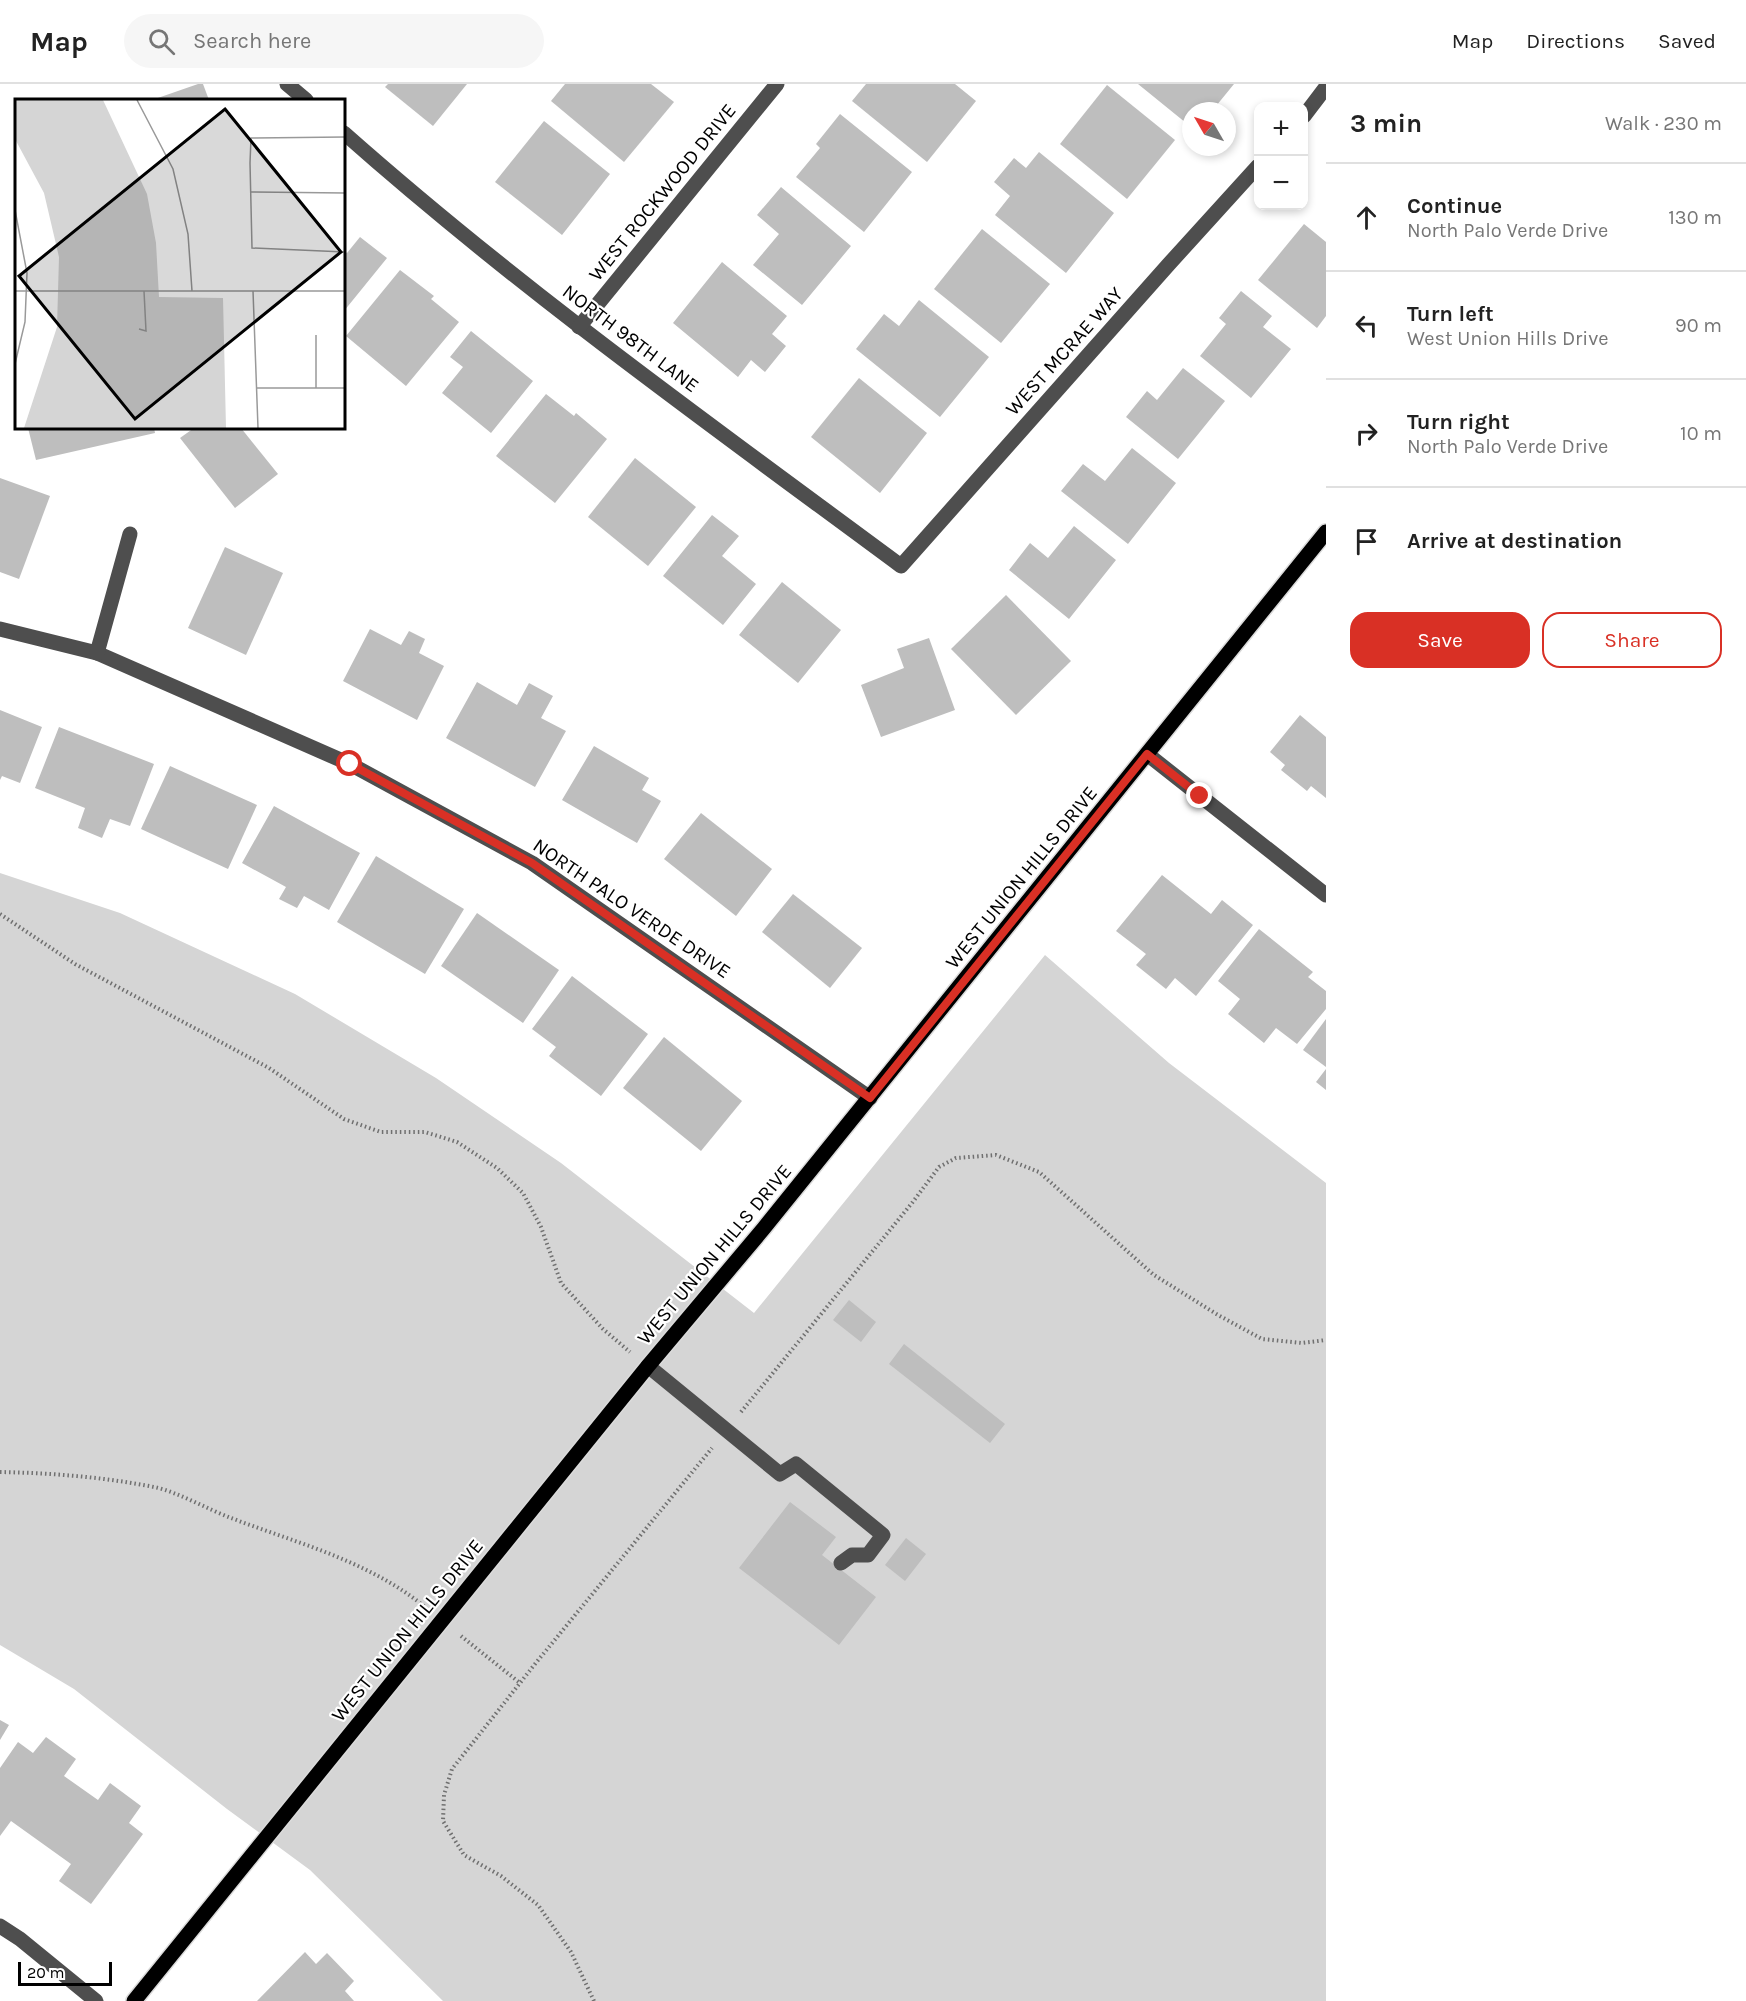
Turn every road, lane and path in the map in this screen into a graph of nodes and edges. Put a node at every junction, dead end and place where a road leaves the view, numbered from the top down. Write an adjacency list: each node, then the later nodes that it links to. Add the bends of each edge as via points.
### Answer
1 (287, 84): 4 (street)
2 (777, 84): 8 (street, WEST ROCKWOOD DRIVE)
3 (1326, 87): 5 (street)
4 (305, 99)
5 (1308, 111)
6 (345, 134): 8 (street, NORTH 98TH LANE, via 411,193)
7 (1254, 170): 11 (street, WEST MCRAE WAY)
8 (579, 327): 11 (street, NORTH 98TH LANE)
9 (1326, 532): 14 (main road, WEST UNION HILLS DRIVE)
10 (130, 534): 13 (street)
11 (902, 566)
12 (0, 629): 13 (street, NORTH PALO VERDE DRIVE)
13 (97, 653): 17 (street, NORTH PALO VERDE DRIVE, via 350,764 532,863)
14 (1147, 754): 15 (street); 17 (main road, WEST UNION HILLS DRIVE)
15 (1326, 895)
16 (0, 914): 18 (path, via 75,964 269,1068 344,1119 381,1132 425,1132 457,1142 497,1168 523,1194 541,1227 561,1283 603,1329)
17 (870, 1098): 18 (main road, WEST UNION HILLS DRIVE)
18 (648, 1366): 20 (street, via 780,1474 796,1464 883,1535 868,1555 852,1555); 26 (main road, WEST UNION HILLS DRIVE)
19 (0, 1472): 21 (path, via 96,1477 158,1488 363,1567)
20 (841, 1563)
21 (406, 1591)
22 (483, 1652): 23 (path)
23 (520, 1683)
24 (0, 1926): 25 (street)
25 (96, 2001)
26 (134, 2001)

